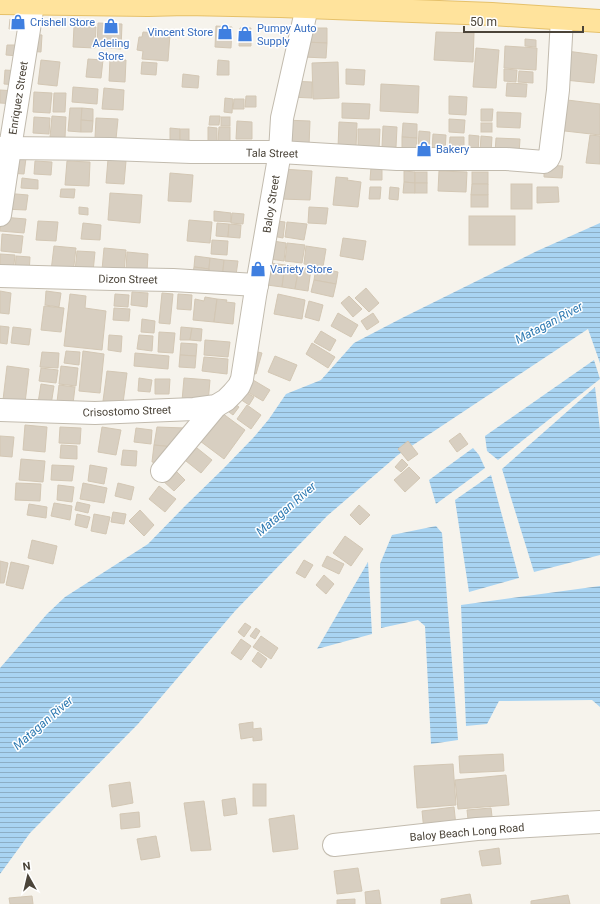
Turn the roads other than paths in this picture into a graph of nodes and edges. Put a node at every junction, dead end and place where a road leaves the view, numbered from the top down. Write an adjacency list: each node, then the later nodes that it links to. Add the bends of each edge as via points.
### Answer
1 (0, 3): 2 (main road)
2 (33, 4): 3 (main road); 6 (street, Enriquez Street)
3 (307, 7): 4 (main road); 7 (street, Baloy Street, via 282,118)
4 (562, 19): 5 (main road); 7 (street, Tala Street, via 558,90 550,155 544,162 506,159 397,159)
5 (600, 21)
6 (5, 148): 7 (street, Tala Street); 8 (street, Enriquez Street)
7 (280, 152): 10 (street, Baloy Street)
8 (0, 215)
9 (0, 276): 10 (street, Dizon Street, via 174,280)
10 (257, 285): 11 (street, Baloy Street)
11 (242, 379): 12 (street, Crisostomo Street, via 233,393)
12 (216, 406): 13 (street, Crisostomo Street, via 95,413); 14 (street)
13 (0, 410)
14 (162, 471)
15 (600, 822): 16 (street, Baloy Beach Long Road, via 478,829)
16 (334, 844)

